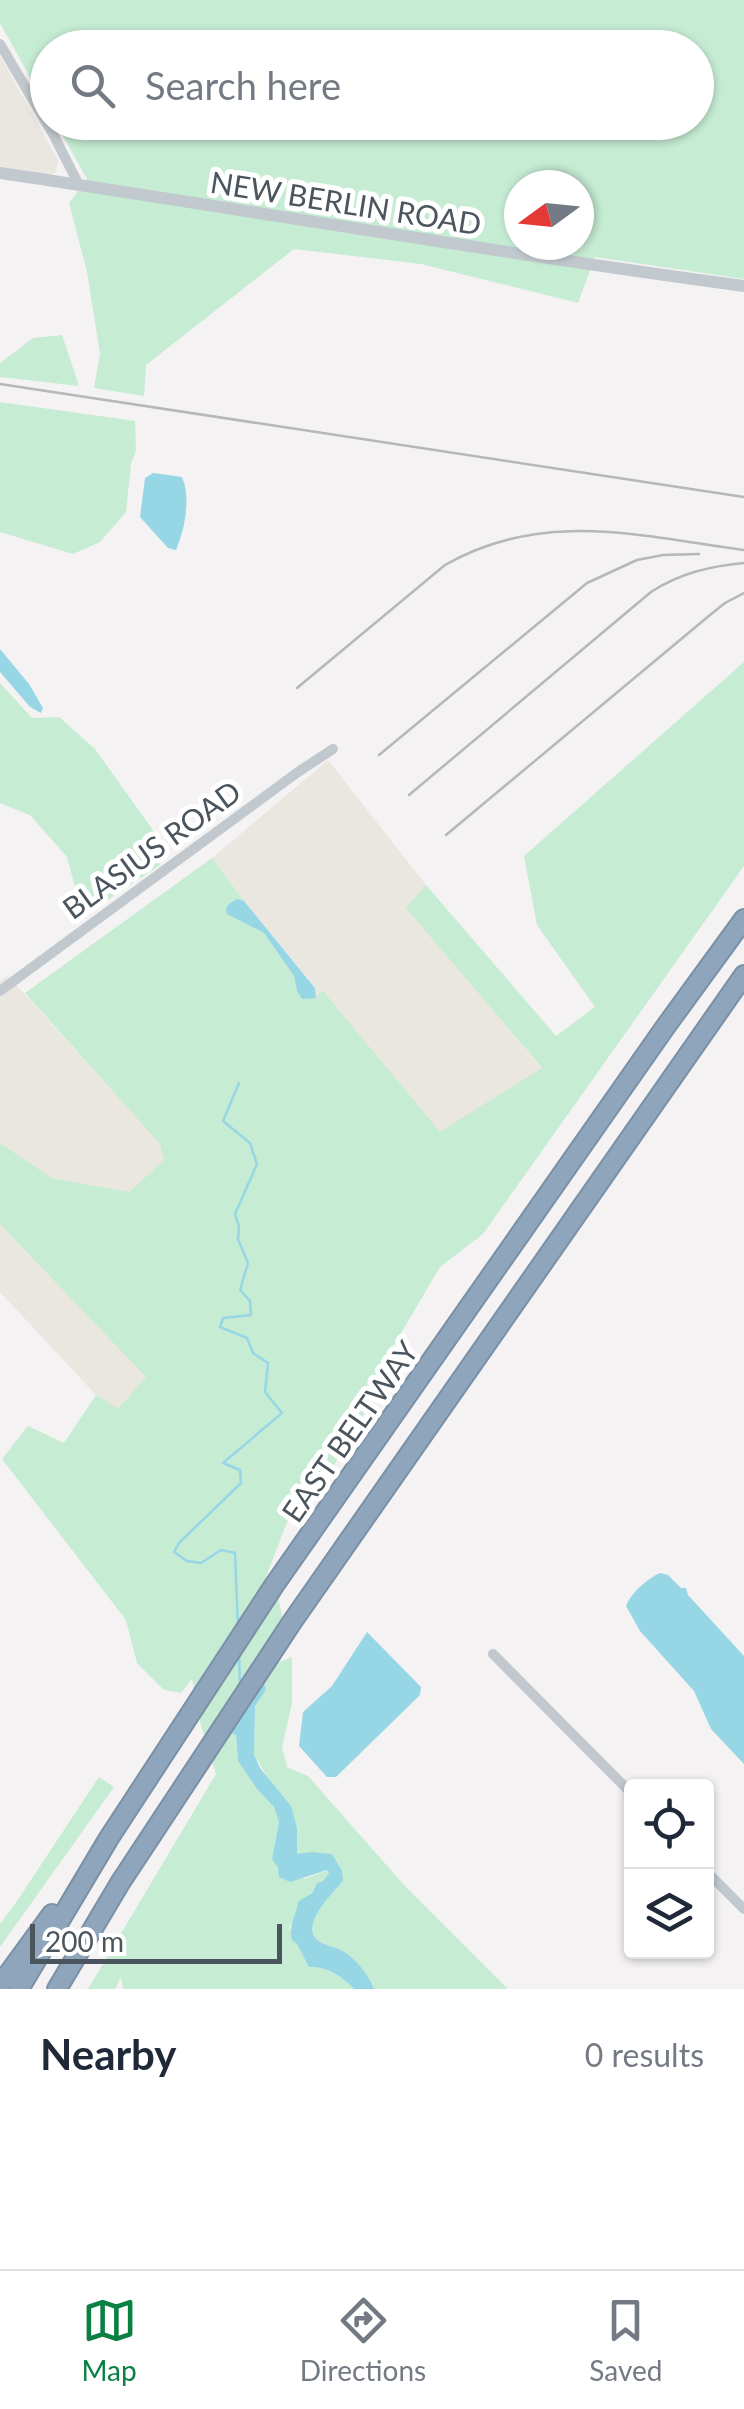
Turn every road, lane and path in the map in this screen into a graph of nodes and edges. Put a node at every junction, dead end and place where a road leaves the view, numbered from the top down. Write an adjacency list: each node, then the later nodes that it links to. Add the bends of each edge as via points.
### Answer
1 (0, 44): 2 (street)
2 (30, 96)
3 (55, 140): 5 (street)
4 (0, 174): 5 (street, NEW BERLIN ROAD)
5 (79, 185): 6 (street, NEW BERLIN ROAD)
6 (744, 286)
7 (333, 750): 10 (street, BLASIUS ROAD)
8 (744, 919): 13 (highway, EAST BELTWAY, via 275,1584)
9 (744, 975): 16 (highway, EAST BELTWAY, via 292,1622)
10 (0, 991)
11 (493, 1654): 12 (street)
12 (624, 1786)
13 (109, 1838): 17 (highway); 18 (highway, EAST BELTWAY)
14 (714, 1879): 15 (street)
15 (744, 1909)
16 (92, 1930): 19 (highway, EAST BELTWAY); 20 (highway)
17 (0, 1985)
18 (20, 1989)
19 (57, 1989)
20 (66, 1989)

